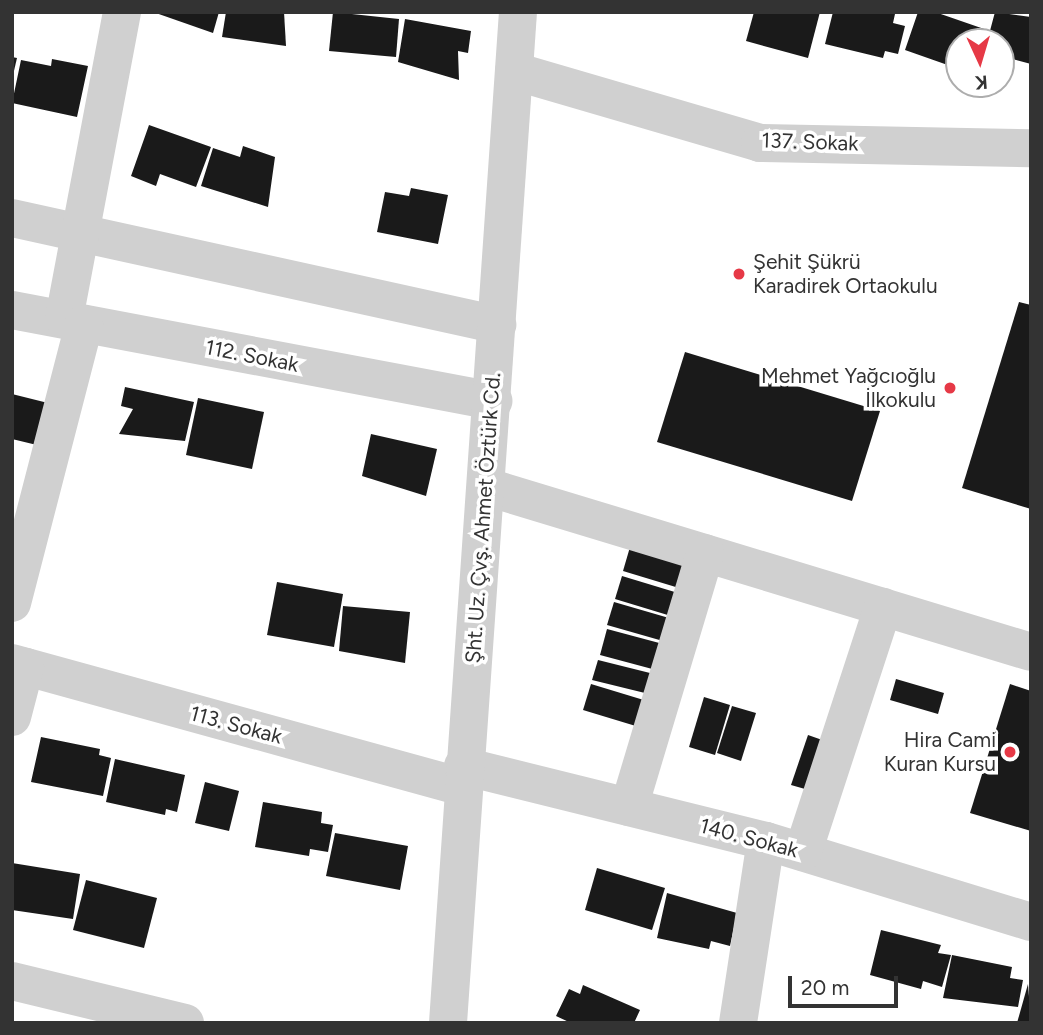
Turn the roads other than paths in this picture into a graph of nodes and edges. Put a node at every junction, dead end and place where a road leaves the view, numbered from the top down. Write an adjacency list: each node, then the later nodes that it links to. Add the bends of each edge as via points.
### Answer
1 (122, 12): 6 (street)
2 (518, 12): 3 (street, Şht. Uz. Çvş. Ahmet Öztürk Cd.)
3 (514, 72): 4 (street, 137. Sokak, via 760,143); 9 (street, Şht. Uz. Çvş. Ahmet Öztürk Cd.)
4 (1031, 148)
5 (12, 218): 6 (street)
6 (80, 233): 8 (street); 9 (street)
7 (12, 310): 8 (street, 112. Sokak)
8 (74, 322): 10 (street, 112. Sokak); 13 (street)
9 (497, 326): 10 (street, Şht. Uz. Çvş. Ahmet Öztürk Cd.)
10 (493, 401): 11 (street, Şht. Uz. Çvş. Ahmet Öztürk Cd.)
11 (487, 487): 12 (street); 18 (street, Şht. Uz. Çvş. Ahmet Öztürk Cd.)
12 (705, 553): 14 (street); 19 (street)
13 (12, 603)
14 (883, 607): 15 (street); 21 (street)
15 (1031, 652)
16 (19, 665): 17 (street); 18 (street, 113. Sokak)
17 (12, 717)
18 (462, 777): 19 (street, 140. Sokak); 25 (street, Şht. Uz. Çvş. Ahmet Öztürk Cd.)
19 (629, 807): 20 (street, 140. Sokak)
20 (766, 841): 21 (street, 140. Sokak); 26 (street)
21 (803, 852): 22 (street, 140. Sokak)
22 (1031, 922)
23 (12, 981): 24 (street)
24 (185, 1023)
25 (448, 1023)
26 (738, 1023)

